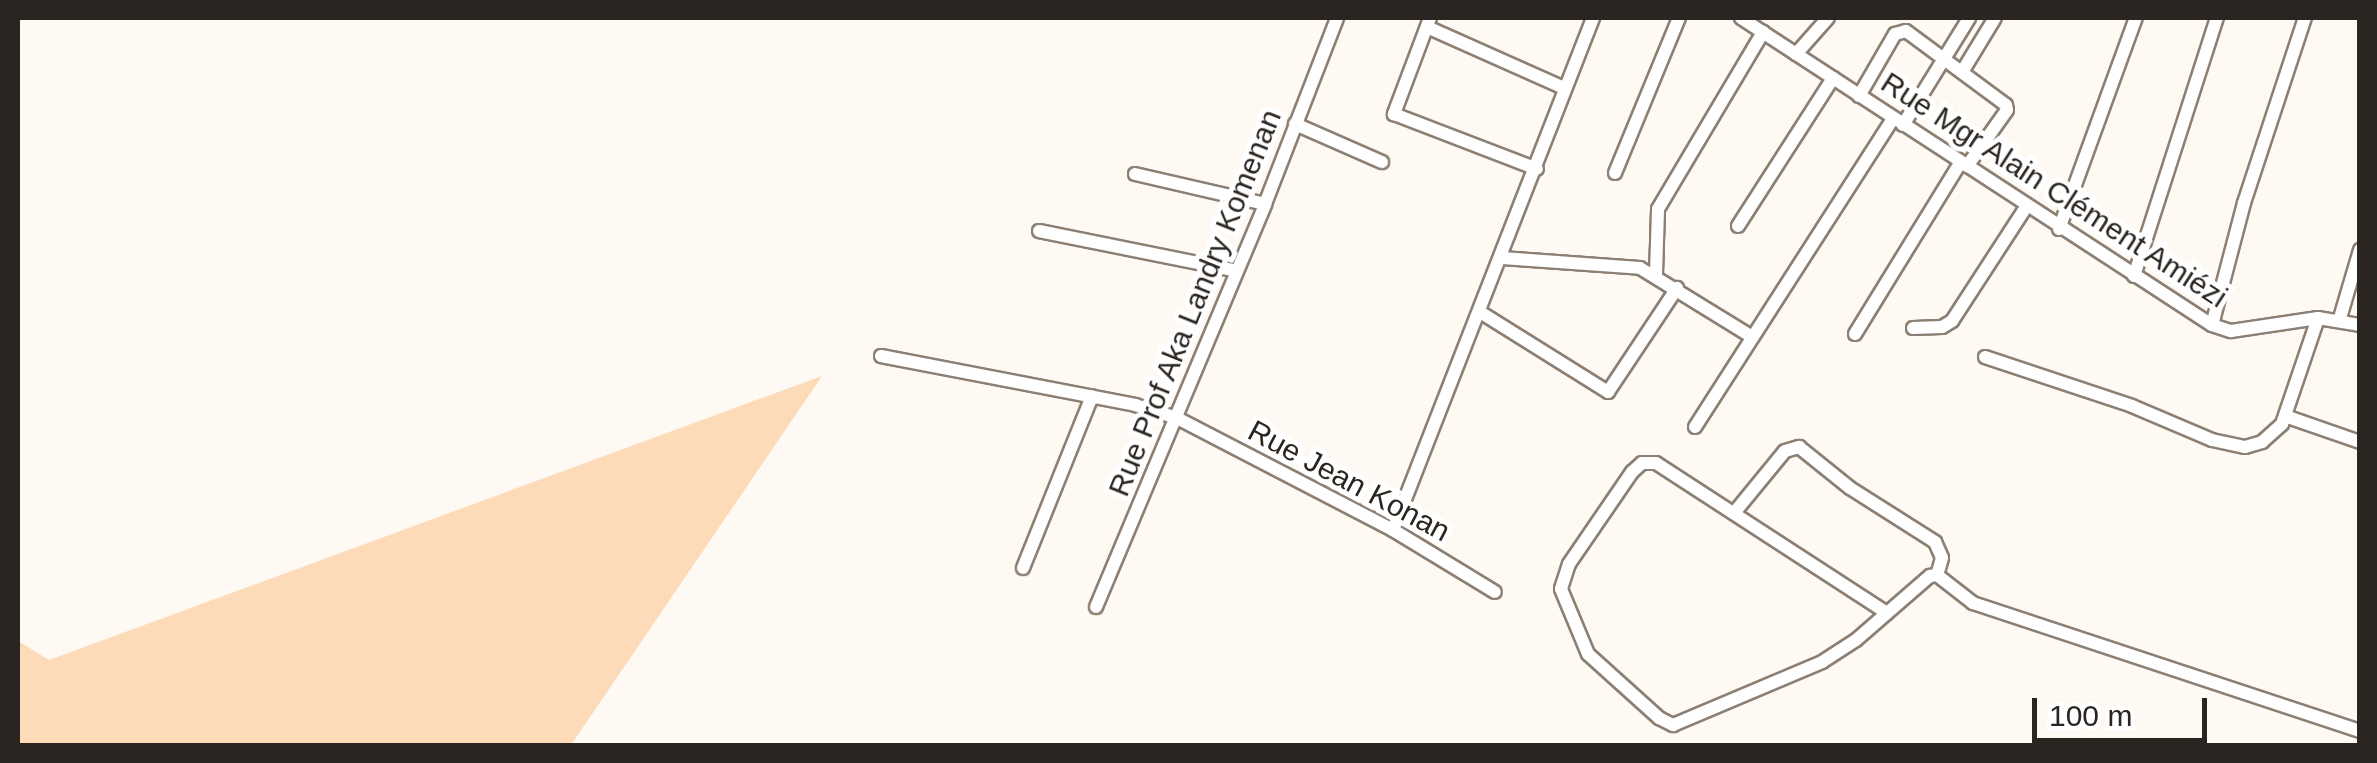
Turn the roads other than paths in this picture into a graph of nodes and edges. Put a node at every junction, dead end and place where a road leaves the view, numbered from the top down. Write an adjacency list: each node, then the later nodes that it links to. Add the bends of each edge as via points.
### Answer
1 (1337, 18): 20 (street, Rue Prof Aka Landry Komenan)
2 (1594, 18): 17 (street)
3 (1679, 18): 24 (street)
4 (1742, 18): 12 (street, Rue Mgr Alain Clément Amiézi)
5 (1828, 18): 13 (street)
6 (1970, 18): 14 (street)
7 (1995, 18): 15 (street)
8 (2136, 18): 29 (street)
9 (2217, 18): 35 (street)
10 (2304, 18): 41 (street)
11 (1428, 22): 17 (street); 23 (street, via 1394,114)
12 (1763, 32): 13 (street, Rue Mgr Alain Clément Amiézi); 34 (street, via 1658,209)
13 (1796, 54): 16 (street, Rue Mgr Alain Clément Amiézi)
14 (1944, 58): 15 (street); 18 (street, via 1901,31); 19 (street)
15 (1962, 72): 22 (street, via 2007,110)
16 (1832, 78): 18 (street, Rue Mgr Alain Clément Amiézi); 28 (street)
17 (1564, 88): 23 (street)
18 (1860, 96): 19 (street, Rue Mgr Alain Clément Amiézi)
19 (1898, 121): 22 (street, Rue Mgr Alain Clément Amiézi); 44 (street)
20 (1296, 124): 21 (street); 26 (street, Rue Prof Aka Landry Komenan)
21 (1382, 162)
22 (1964, 164): 27 (street, Rue Mgr Alain Clément Amiézi); 43 (street)
23 (1537, 169): 32 (street)
24 (1615, 173)
25 (1135, 174): 26 (street)
26 (1265, 204): 33 (street, Rue Prof Aka Landry Komenan)
27 (2026, 207): 29 (street, Rue Mgr Alain Clément Amiézi); 42 (street, via 1952,321)
28 (1738, 226)
29 (2060, 229): 35 (street, Rue Mgr Alain Clément Amiézi)
30 (1039, 230): 33 (street)
31 (2360, 250): 39 (street)
32 (1502, 258): 34 (street); 37 (street)
33 (1236, 271): 49 (street, Rue Prof Aka Landry Komenan)
34 (1656, 274): 36 (street)
35 (2134, 276): 41 (street, Rue Mgr Alain Clément Amiézi)
36 (1677, 288): 37 (street, via 1608,392); 44 (street)
37 (1480, 312): 53 (street)
38 (2318, 318): 39 (street, Rue Mgr Alain Clément Amiézi); 41 (street, Rue Mgr Alain Clément Amiézi, via 2231,331); 48 (street)
39 (2340, 318): 40 (street, Rue Mgr Alain Clément Amiézi)
40 (2360, 324)
41 (2212, 325)
42 (1913, 328)
43 (1855, 334)
44 (1752, 337): 50 (street)
45 (881, 356): 47 (street, Rue Jean Konan)
46 (1985, 357): 48 (street, via 2246,448 2274,434)
47 (1092, 396): 49 (street, Rue Jean Konan); 54 (street)
48 (2285, 416): 51 (street)
49 (1177, 418): 53 (street, Rue Jean Konan); 57 (street, Rue Prof Aka Landry Komenan)
50 (1695, 427)
51 (2360, 442)
52 (1734, 513): 55 (street, via 1785,451 1798,447 1935,542 1942,558); 58 (street); 58 (street, via 1656,463 1642,463 1563,576 1562,590 1588,654 1666,722 1681,724 1791,678 1856,640)
53 (1394, 530): 56 (street, Rue Jean Konan)
54 (1023, 568)
55 (1937, 575): 58 (street); 59 (street, via 1973,604)
56 (1495, 592)
57 (1096, 607)
58 (1887, 612)
59 (2360, 731)

